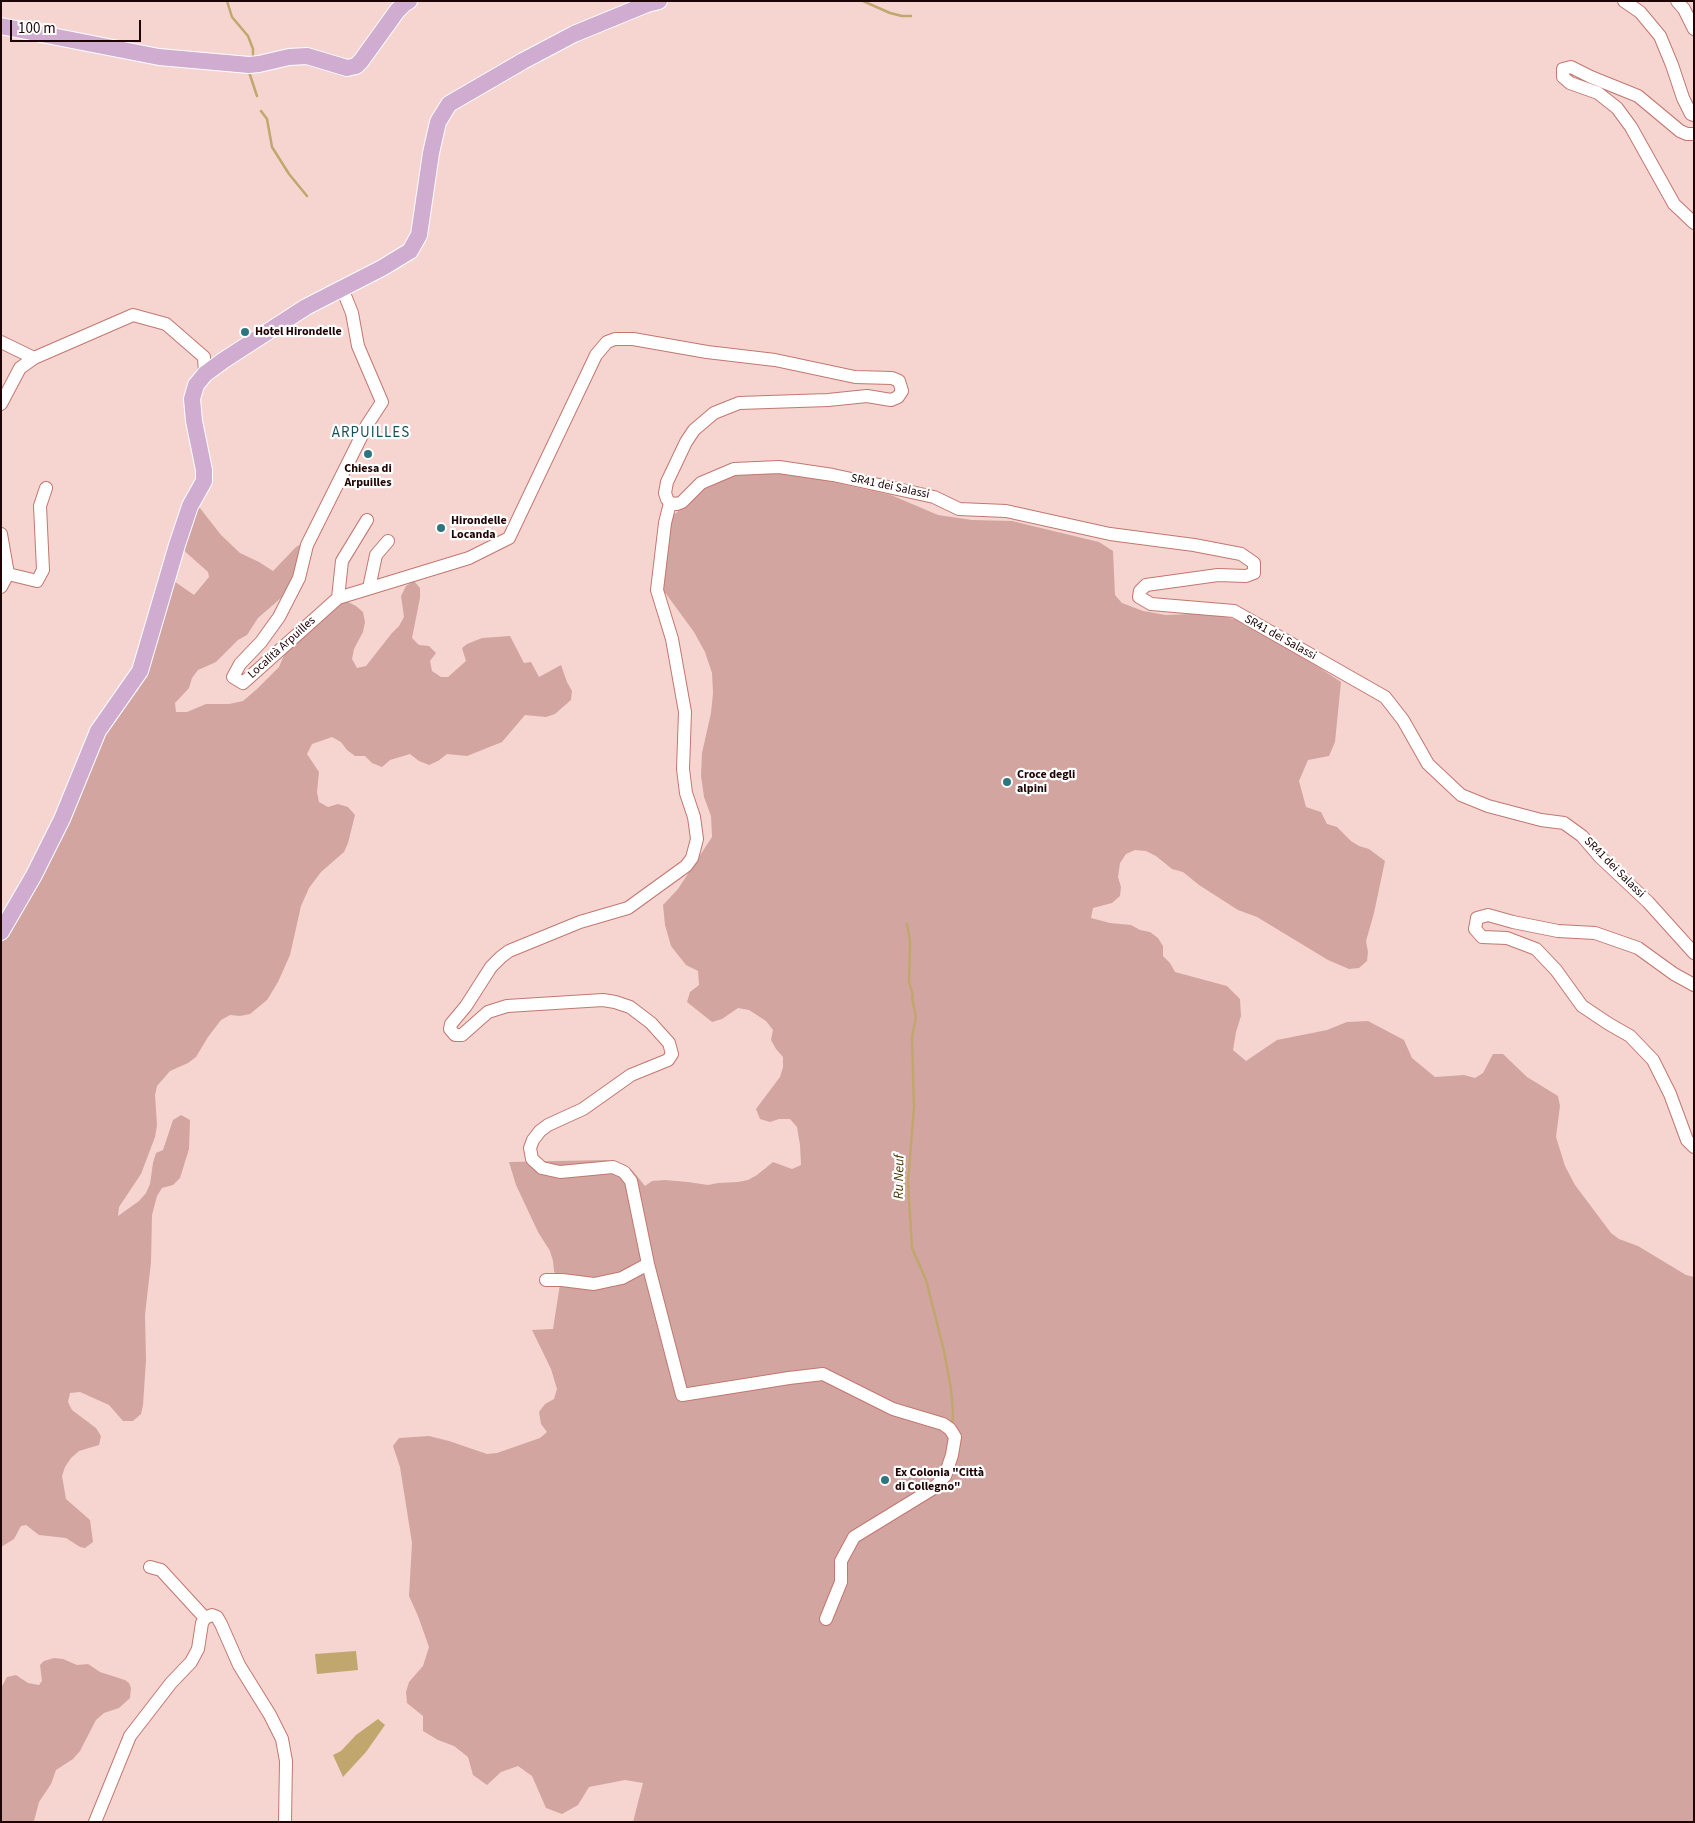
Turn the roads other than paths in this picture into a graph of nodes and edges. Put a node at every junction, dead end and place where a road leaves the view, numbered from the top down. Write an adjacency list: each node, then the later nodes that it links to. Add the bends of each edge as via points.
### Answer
1 (409, 1): 5 (main road, via 397,11 361,61 347,68 307,56 254,65 159,57)
2 (659, 1): 10 (main road, via 574,34 448,104 438,122 431,153 426,216 410,251)
3 (1624, 1): 7 (street, via 1640,12 1660,36 1683,98)
4 (1677, 1): 6 (street)
5 (1, 26)
6 (1694, 29)
7 (1694, 115)
8 (1694, 134): 9 (street, via 1680,131 1638,96 1571,67 1563,69 1563,78 1598,93 1617,108 1674,204)
9 (1694, 224)
10 (342, 288): 13 (main road, via 306,307); 23 (street, Località Arpuilles, via 352,313 358,346 382,402 366,425 307,545 299,578 279,617 233,677 243,683)
11 (1, 342): 12 (street)
12 (34, 358): 13 (street, via 133,315 166,324 204,357); 14 (street, via 20,368)
13 (205, 374): 24 (main road, via 196,385 192,399 204,481 190,506 140,671 98,731 62,820)
14 (1, 404)
15 (46, 488): 20 (street, via 40,506 43,570 37,581)
16 (670, 503): 22 (street, Località Arpuilles, via 665,494 667,482 686,442 694,430 714,414 739,403 867,396 891,400 900,394 901,384 892,378 855,376 775,360 633,339 607,342 596,355 509,538 463,560); 25 (street, SR41 dei Salassi, via 682,502 702,483 734,469 779,467 934,497 959,509 1006,511 1110,534 1241,554 1254,563 1254,573 1146,585 1139,597 1151,604 1234,611 1385,697 1403,720 1428,764 1461,795 1488,806 1564,823 1582,836); 28 (street, via 656,590 672,639 685,712 682,769 697,839 692,858 686,866 628,908 580,922 509,951 491,967 450,1026 457,1036 488,1012 507,1006 603,1000 630,1007 669,1043 672,1050 668,1060 631,1075 582,1109 548,1125 536,1136 530,1148 532,1159 542,1168 560,1172 613,1167 624,1172 631,1181)
17 (367, 520): 23 (street, via 342,561)
18 (1, 534): 20 (street)
19 (388, 541): 22 (street, via 376,556)
20 (8, 574): 21 (street)
21 (1, 587)
22 (369, 588): 23 (street, Località Arpuilles)
23 (338, 598)
24 (1, 932)
25 (1694, 953)
26 (1694, 985): 27 (street, via 1638,948 1595,933 1558,931 1488,915 1477,918 1475,929 1482,937 1507,938 1536,949 1582,1006 1630,1036 1653,1060 1687,1140)
27 (1694, 1147)
28 (648, 1264): 29 (street, via 622,1278 594,1284); 32 (street, via 682,1395 822,1374 893,1409 943,1424 955,1437 945,1476 934,1488 854,1537 841,1561 841,1582)
29 (546, 1280)
30 (150, 1567): 31 (street, via 160,1570)
31 (205, 1618): 33 (street, via 198,1649 191,1662 130,1736); 34 (street, via 217,1617 239,1665 282,1739 286,1761)
32 (826, 1619)
33 (95, 1822)
34 (285, 1822)

